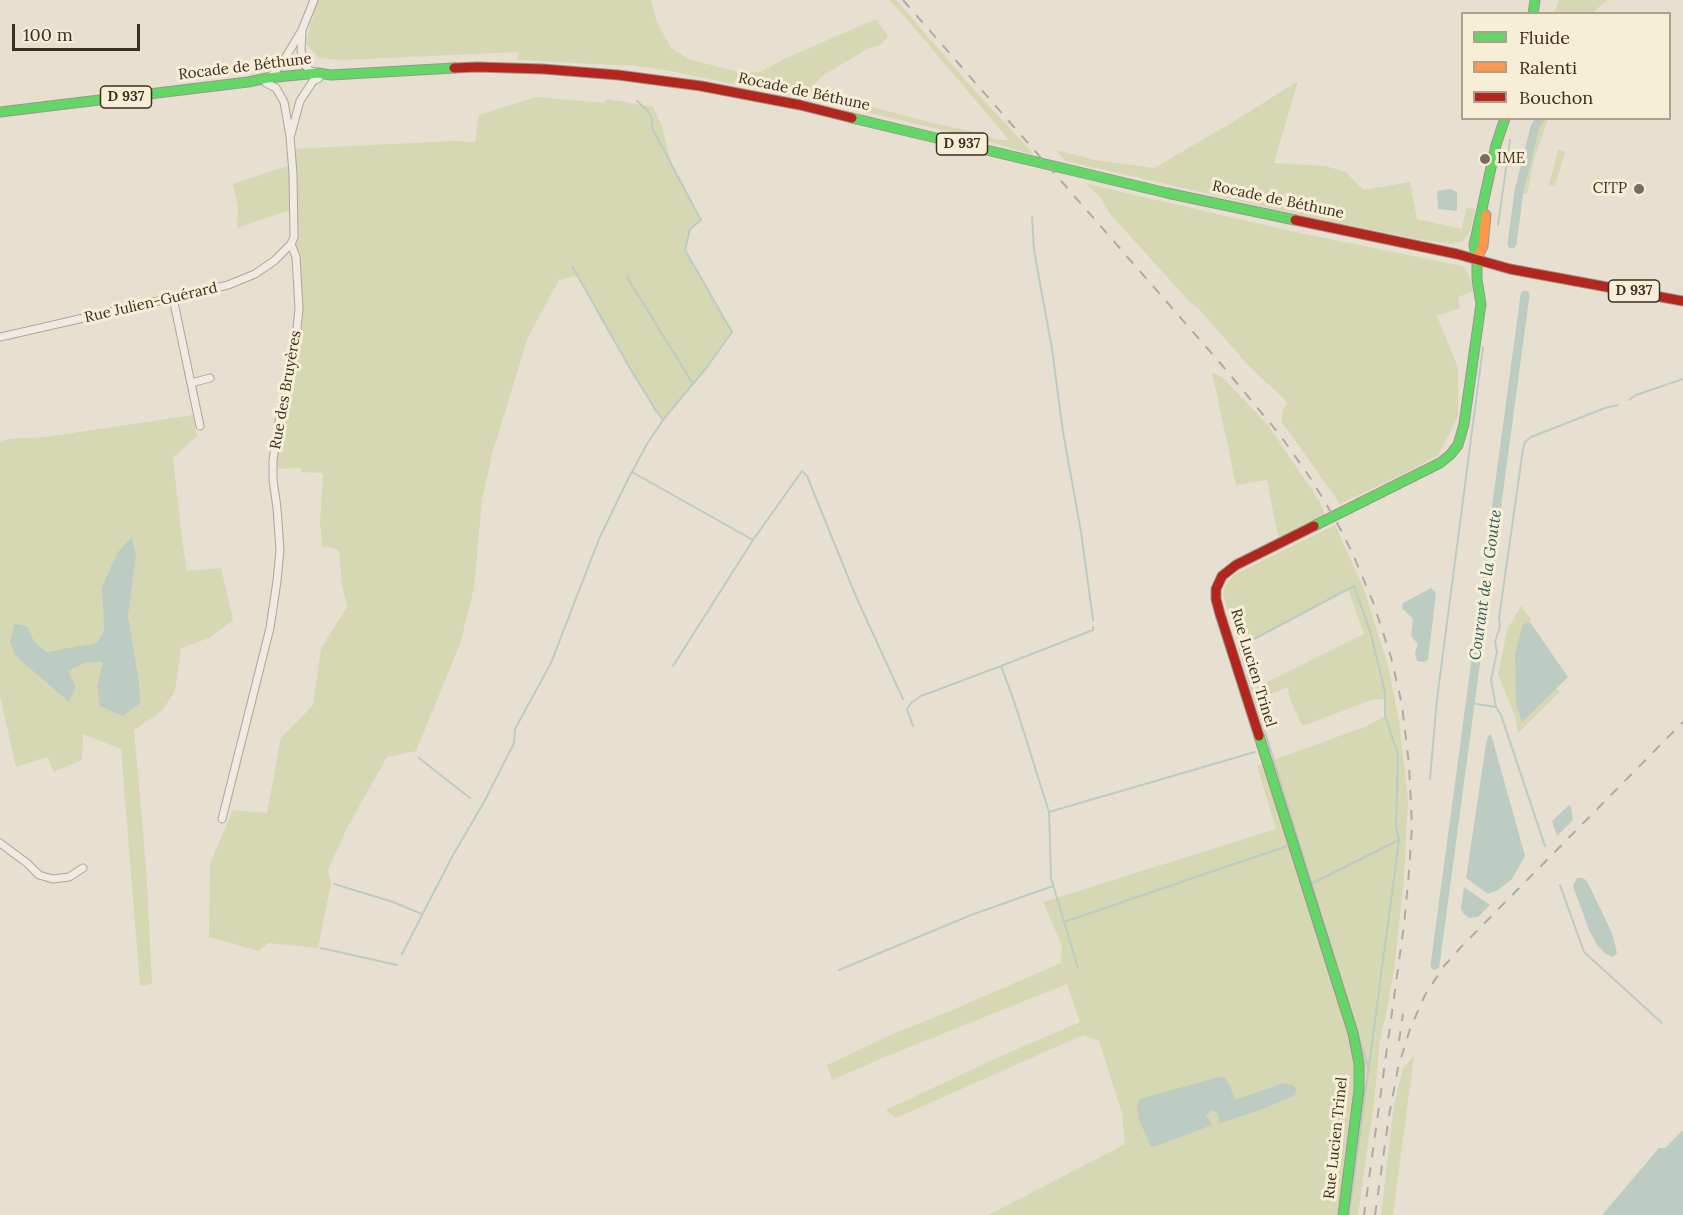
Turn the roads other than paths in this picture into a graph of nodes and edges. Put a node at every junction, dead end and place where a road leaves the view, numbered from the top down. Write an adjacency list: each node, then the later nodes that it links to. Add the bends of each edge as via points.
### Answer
1 (314, 0): 2 (street)
2 (302, 30): 3 (street, via 304,64); 4 (street)
3 (318, 76): 4 (main road, Rocade de Béthune / D 937); 7 (street, Rue des Bruyères, via 300,101); 9 (main road, Rocade de Béthune / D 937, via 440,68 522,68 701,86 850,117 1167,193)
4 (267, 80): 5 (main road, Rocade de Béthune / D 937); 7 (street, Rue des Bruyères, via 284,102)
5 (1, 112)
6 (1503, 120): 9 (main road, via 1474,245)
7 (290, 136): 8 (street, Rue des Bruyères, via 294,227)
8 (291, 244): 10 (street, Rue Julien-Guérard, via 255,274); 16 (street, Rue des Bruyères, via 296,257 299,308 273,460 280,550 277,581 270,628)
9 (1477, 259): 11 (main road, Rocade de Béthune / D 937, via 1510,269); 19 (main road, Rue Lucien Trinel, via 1477,340 1464,424 1454,450 1440,463 1236,565 1222,576 1216,589 1226,633 1353,1033 1359,1090)
10 (173, 298): 12 (street, Rue Julien-Guérard); 14 (street)
11 (1683, 301)
12 (0, 338)
13 (210, 378): 14 (street)
14 (191, 382): 15 (street)
15 (200, 426)
16 (222, 819)
17 (0, 843): 18 (street, via 39,875 53,879 69,877)
18 (83, 868)
19 (1343, 1215)

